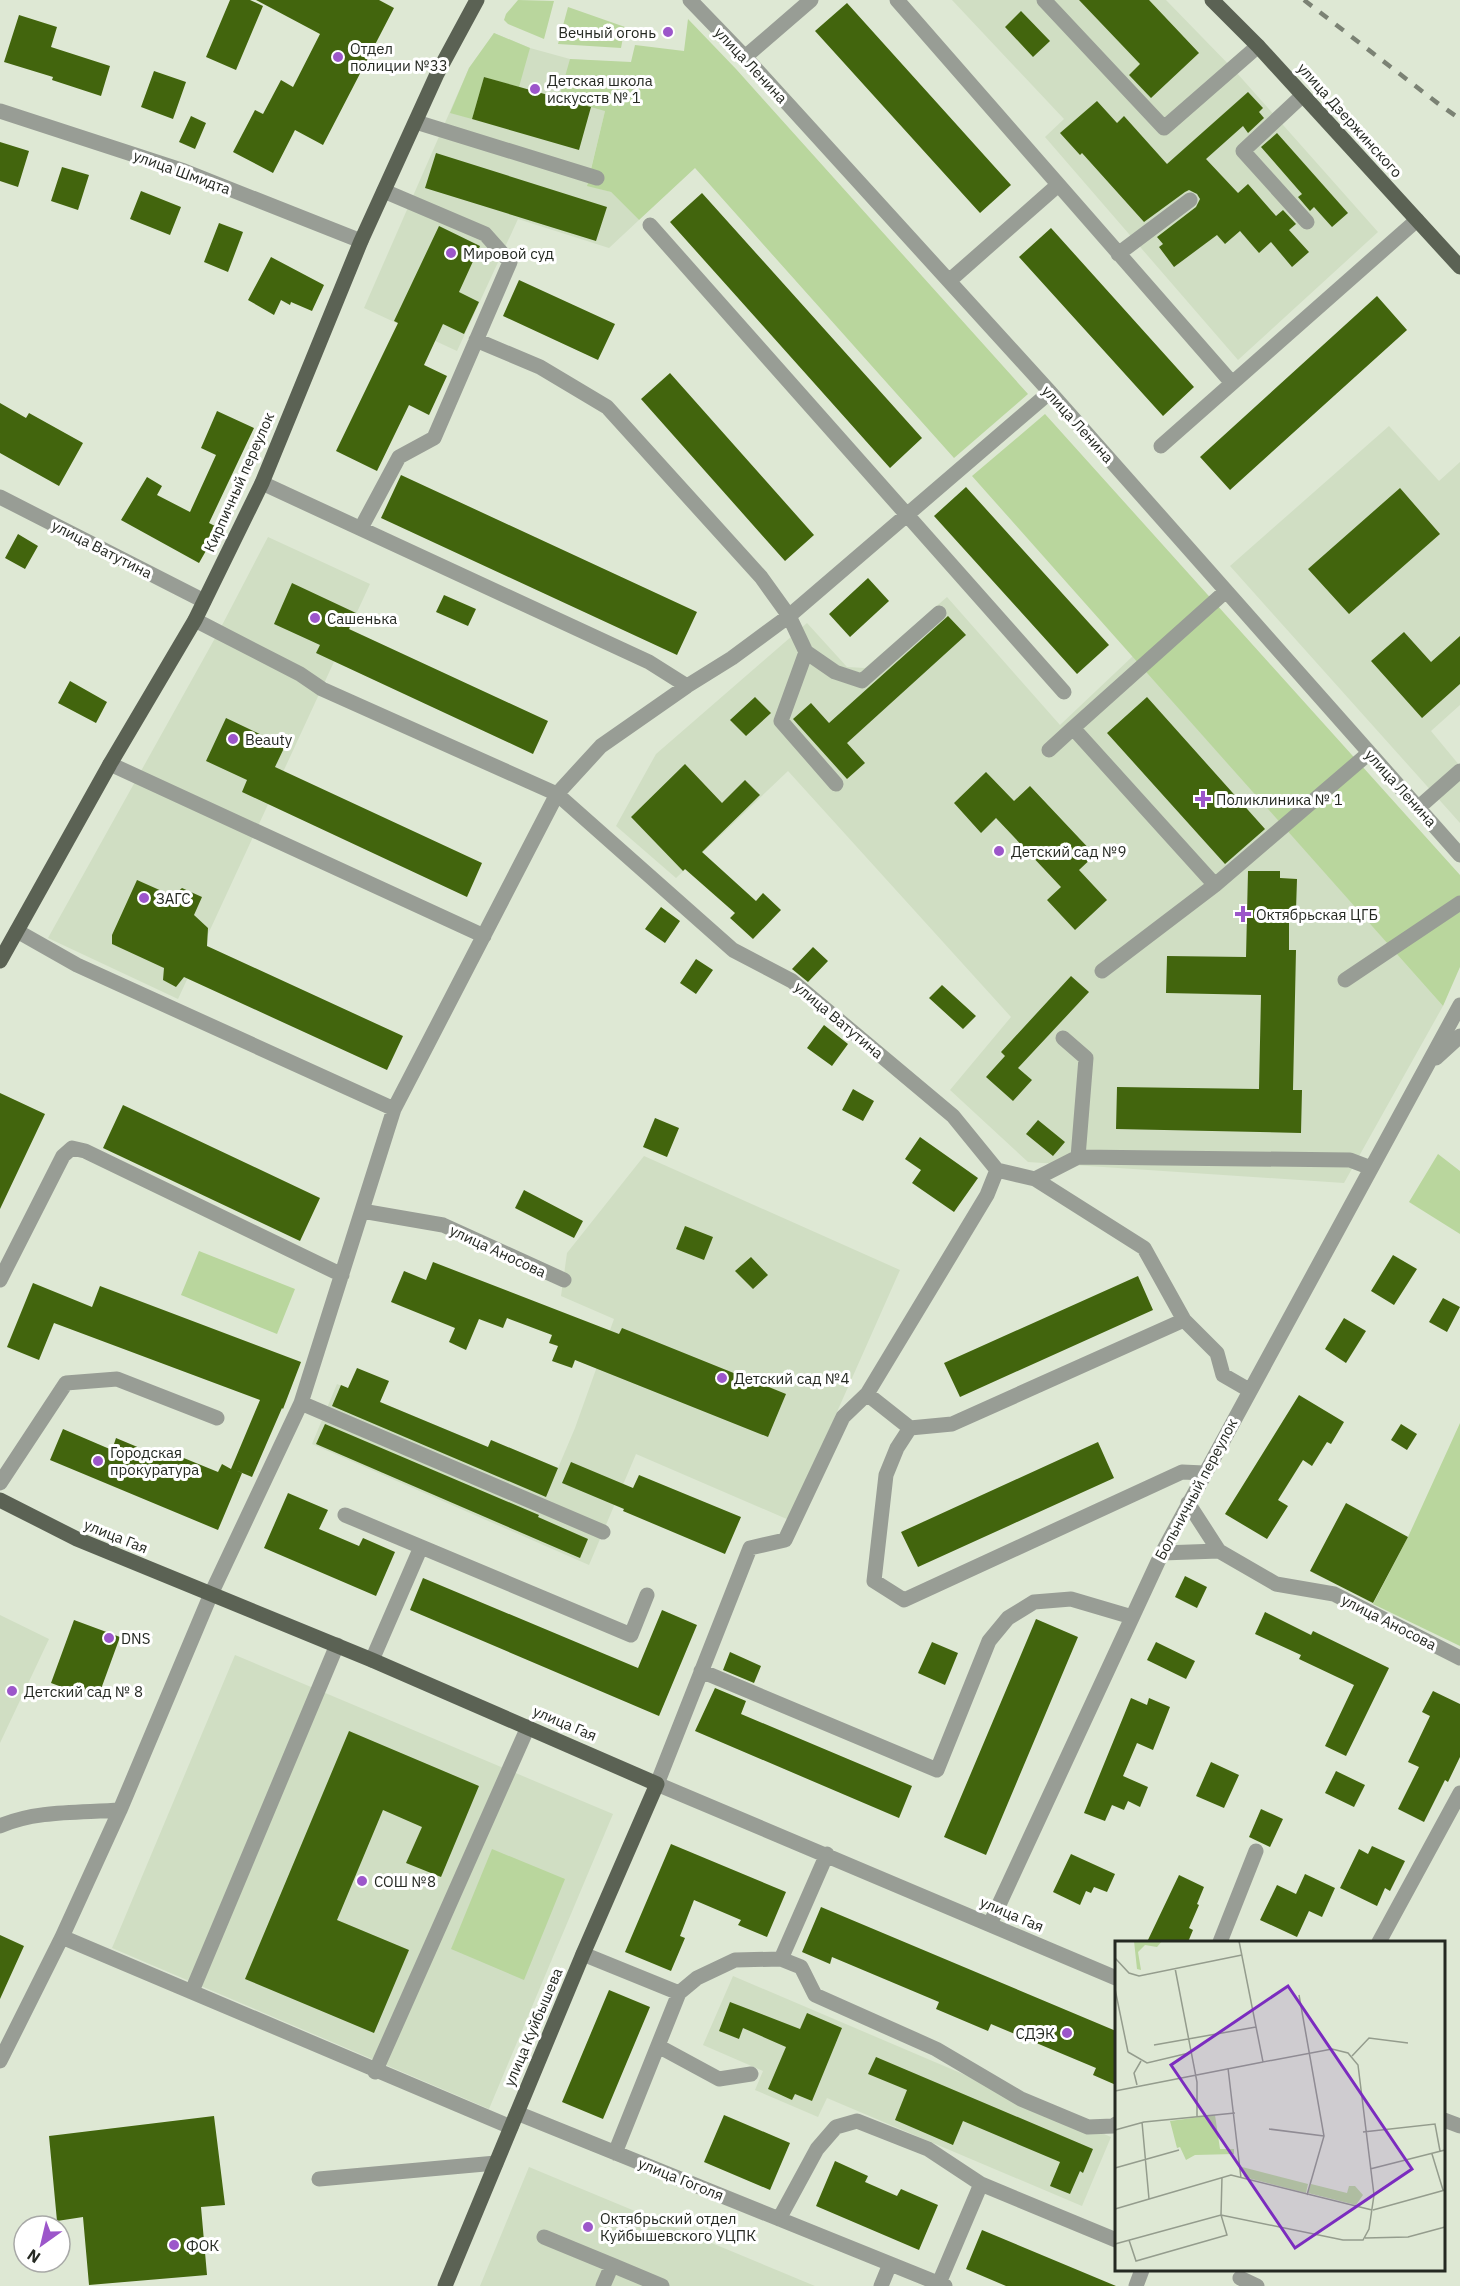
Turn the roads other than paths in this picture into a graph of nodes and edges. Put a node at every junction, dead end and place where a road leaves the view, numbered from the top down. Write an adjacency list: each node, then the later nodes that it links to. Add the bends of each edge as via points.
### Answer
1 (477, 0): 11 (main road, Кирпичный переулок)
2 (690, 0): 8 (street, улица Ленина)
3 (811, 0): 8 (street)
4 (897, 0): 13 (street)
5 (1044, 0): 7 (street, via 1164,128)
6 (1212, 0): 7 (main road, улица Дзержинского)
7 (1258, 46): 9 (main road, улица Дзержинского)
8 (745, 57): 22 (street, улица Ленина)
9 (1303, 95): 16 (main road, улица Дзержинского); 17 (street, via 1243,151)
10 (0, 111): 19 (street, улица Шмидта, via 184,171)
11 (416, 122): 12 (street); 14 (main road, Кирпичный переулок)
12 (597, 177)
13 (1058, 185): 20 (street); 22 (street)
14 (384, 191): 19 (main road, Кирпичный переулок); 23 (street, via 484,234 510,262)
15 (1190, 200): 20 (street)
16 (1417, 220): 21 (main road, улица Дзержинского); 24 (street)
17 (1306, 222)
18 (650, 225): 29 (street)
19 (362, 241): 27 (main road, Кирпичный переулок)
20 (1118, 254): 24 (street)
21 (1460, 267)
22 (949, 280): 25 (street, улица Ленина)
23 (476, 340): 30 (street, via 434,438 399,457); 34 (street, via 540,367 607,407 761,577)
24 (1232, 383): 26 (street)
25 (1050, 392): 29 (street); 31 (street, улица Ленина)
26 (1161, 446)
27 (262, 483): 30 (street); 32 (main road, Кирпичный переулок)
28 (0, 497): 32 (street, улица Ватутина)
29 (907, 515): 34 (street); 38 (street)
30 (362, 528): 37 (street, via 650,662)
31 (1226, 591): 39 (street); 41 (street, улица Ленина)
32 (204, 601): 35 (main road, Кирпичный переулок)
33 (939, 613): 36 (street, via 862,681 835,672)
34 (789, 616): 36 (street); 37 (street)
35 (195, 620): 42 (main road, Кирпичный переулок); 45 (street, улица Ватутина, via 322,689)
36 (806, 652): 44 (street, via 781,721)
37 (687, 686): 45 (street, via 601,746)
38 (1064, 692)
39 (1073, 728): 40 (street); 48 (street)
40 (1048, 750)
41 (1369, 753): 46 (street, улица Ленина); 48 (street)
42 (110, 764): 50 (main road, Кирпичный переулок); 51 (street)
43 (1460, 771): 46 (street)
44 (836, 784)
45 (557, 795): 51 (street); 62 (street, улица Ватутина, via 733,951 792,981 953,1116)
46 (1418, 808): 47 (street, улица Ленина)
47 (1460, 855)
48 (1215, 885): 53 (street)
49 (1460, 903): 54 (street)
50 (17, 931): 52 (main road, Кирпичный переулок); 59 (street, via 77,965)
51 (484, 936): 59 (street)
52 (0, 961)
53 (1102, 971)
54 (1345, 980)
55 (1460, 1005): 58 (street, Больничный переулок)
56 (1460, 1035): 58 (street, Больничный переулок)
57 (1063, 1038): 60 (street, via 1086,1058)
58 (1427, 1066): 61 (street, Больничный переулок)
59 (394, 1109): 64 (street)
60 (1078, 1157): 61 (street, via 1350,1160); 63 (street)
61 (1371, 1168): 69 (street, Больничный переулок)
62 (998, 1170): 63 (street); 70 (street, via 987,1196)
63 (1035, 1179): 68 (street, via 1144,1248)
64 (362, 1211): 65 (street); 67 (street, улица Аносова, via 443,1225)
65 (342, 1275): 66 (street, via 72,1148 63,1156); 71 (street)
66 (0, 1280)
67 (564, 1280)
68 (1184, 1320): 69 (street, via 1217,1353 1223,1375); 73 (street, via 951,1424)
69 (1250, 1390): 74 (street, Больничный переулок)
70 (867, 1394): 73 (street); 89 (street, via 843,1417 785,1540 750,1548)
71 (301, 1403): 79 (street); 83 (street)
72 (217, 1418): 75 (street, via 117,1379 66,1383)
73 (910, 1428): 74 (street, via 886,1475 874,1581 904,1600 1182,1472)
74 (1204, 1473): 77 (street, Больничный переулок)
75 (0, 1483)
76 (0, 1500): 83 (main road, улица Гая, via 77,1539)
77 (1188, 1503): 81 (street, улица Аносова); 82 (street, Больничный переулок)
78 (345, 1515): 80 (street)
79 (603, 1532)
80 (421, 1547): 84 (street, via 631,1635); 88 (street)
81 (1219, 1551): 82 (street); 87 (street, улица Аносова, via 1276,1584 1334,1594)
82 (1162, 1553): 85 (street, Больничный переулок)
83 (211, 1594): 86 (main road, улица Гая); 93 (street)
84 (647, 1595)
85 (1132, 1617): 89 (street, via 1071,1599 1034,1602 1008,1618 989,1641 937,1770); 97 (street, Больничный переулок)
86 (337, 1646): 88 (main road, улица Гая); 104 (street)
87 (1460, 1658)
88 (372, 1660): 90 (main road, улица Гая)
89 (701, 1671): 91 (street)
90 (528, 1727): 91 (main road, улица Гая); 108 (street)
91 (657, 1784): 96 (street, улица Гая); 101 (main road, улица Куйбышева)
92 (1460, 1793): 100 (street)
93 (120, 1810): 94 (street, via 37,1816); 98 (street)
94 (0, 1826)
95 (1256, 1851): 99 (street)
96 (827, 1854): 97 (street, улица Гая); 102 (street)
97 (990, 1924): 103 (street, улица Гая)
98 (62, 1937): 104 (street, улица Гоголя); 107 (street)
99 (1220, 1941)
100 (1380, 1941)
101 (583, 1954): 105 (street); 110 (main road, улица Куйбышева)
102 (781, 1959): 105 (street, via 735,1960 697,1977); 112 (street, via 801,1967 815,1995 936,2049 1021,2099 1088,2127)
103 (1115, 1978)
104 (192, 1991): 108 (street, улица Гоголя)
105 (679, 1994): 106 (street)
106 (658, 2046): 109 (street, via 719,2079); 114 (street)
107 (0, 2061)
108 (376, 2071): 110 (street, улица Гоголя)
109 (751, 2073)
110 (514, 2120): 114 (street, улица Гоголя); 115 (main road, улица Куйбышева)
111 (1445, 2121): 113 (street)
112 (1115, 2124)
113 (1460, 2126)
114 (615, 2153): 118 (street, улица Гоголя)
115 (496, 2163): 116 (street); 126 (main road, улица Куйбышева)
116 (319, 2179)
117 (981, 2184): 118 (street, via 928,2149 856,2121 836,2127 817,2149); 120 (street); 125 (street)
118 (779, 2219): 121 (street, улица Гоголя)
119 (544, 2237): 122 (street)
120 (1115, 2240)
121 (890, 2264): 125 (street, улица Гоголя); 129 (street)
122 (612, 2265): 127 (street); 128 (street)
123 (1142, 2271): 130 (street)
124 (1240, 2278): 131 (street)
125 (942, 2285)
126 (445, 2286)
127 (603, 2286)
128 (662, 2286)
129 (881, 2286)
130 (1136, 2286)
131 (1257, 2286)

